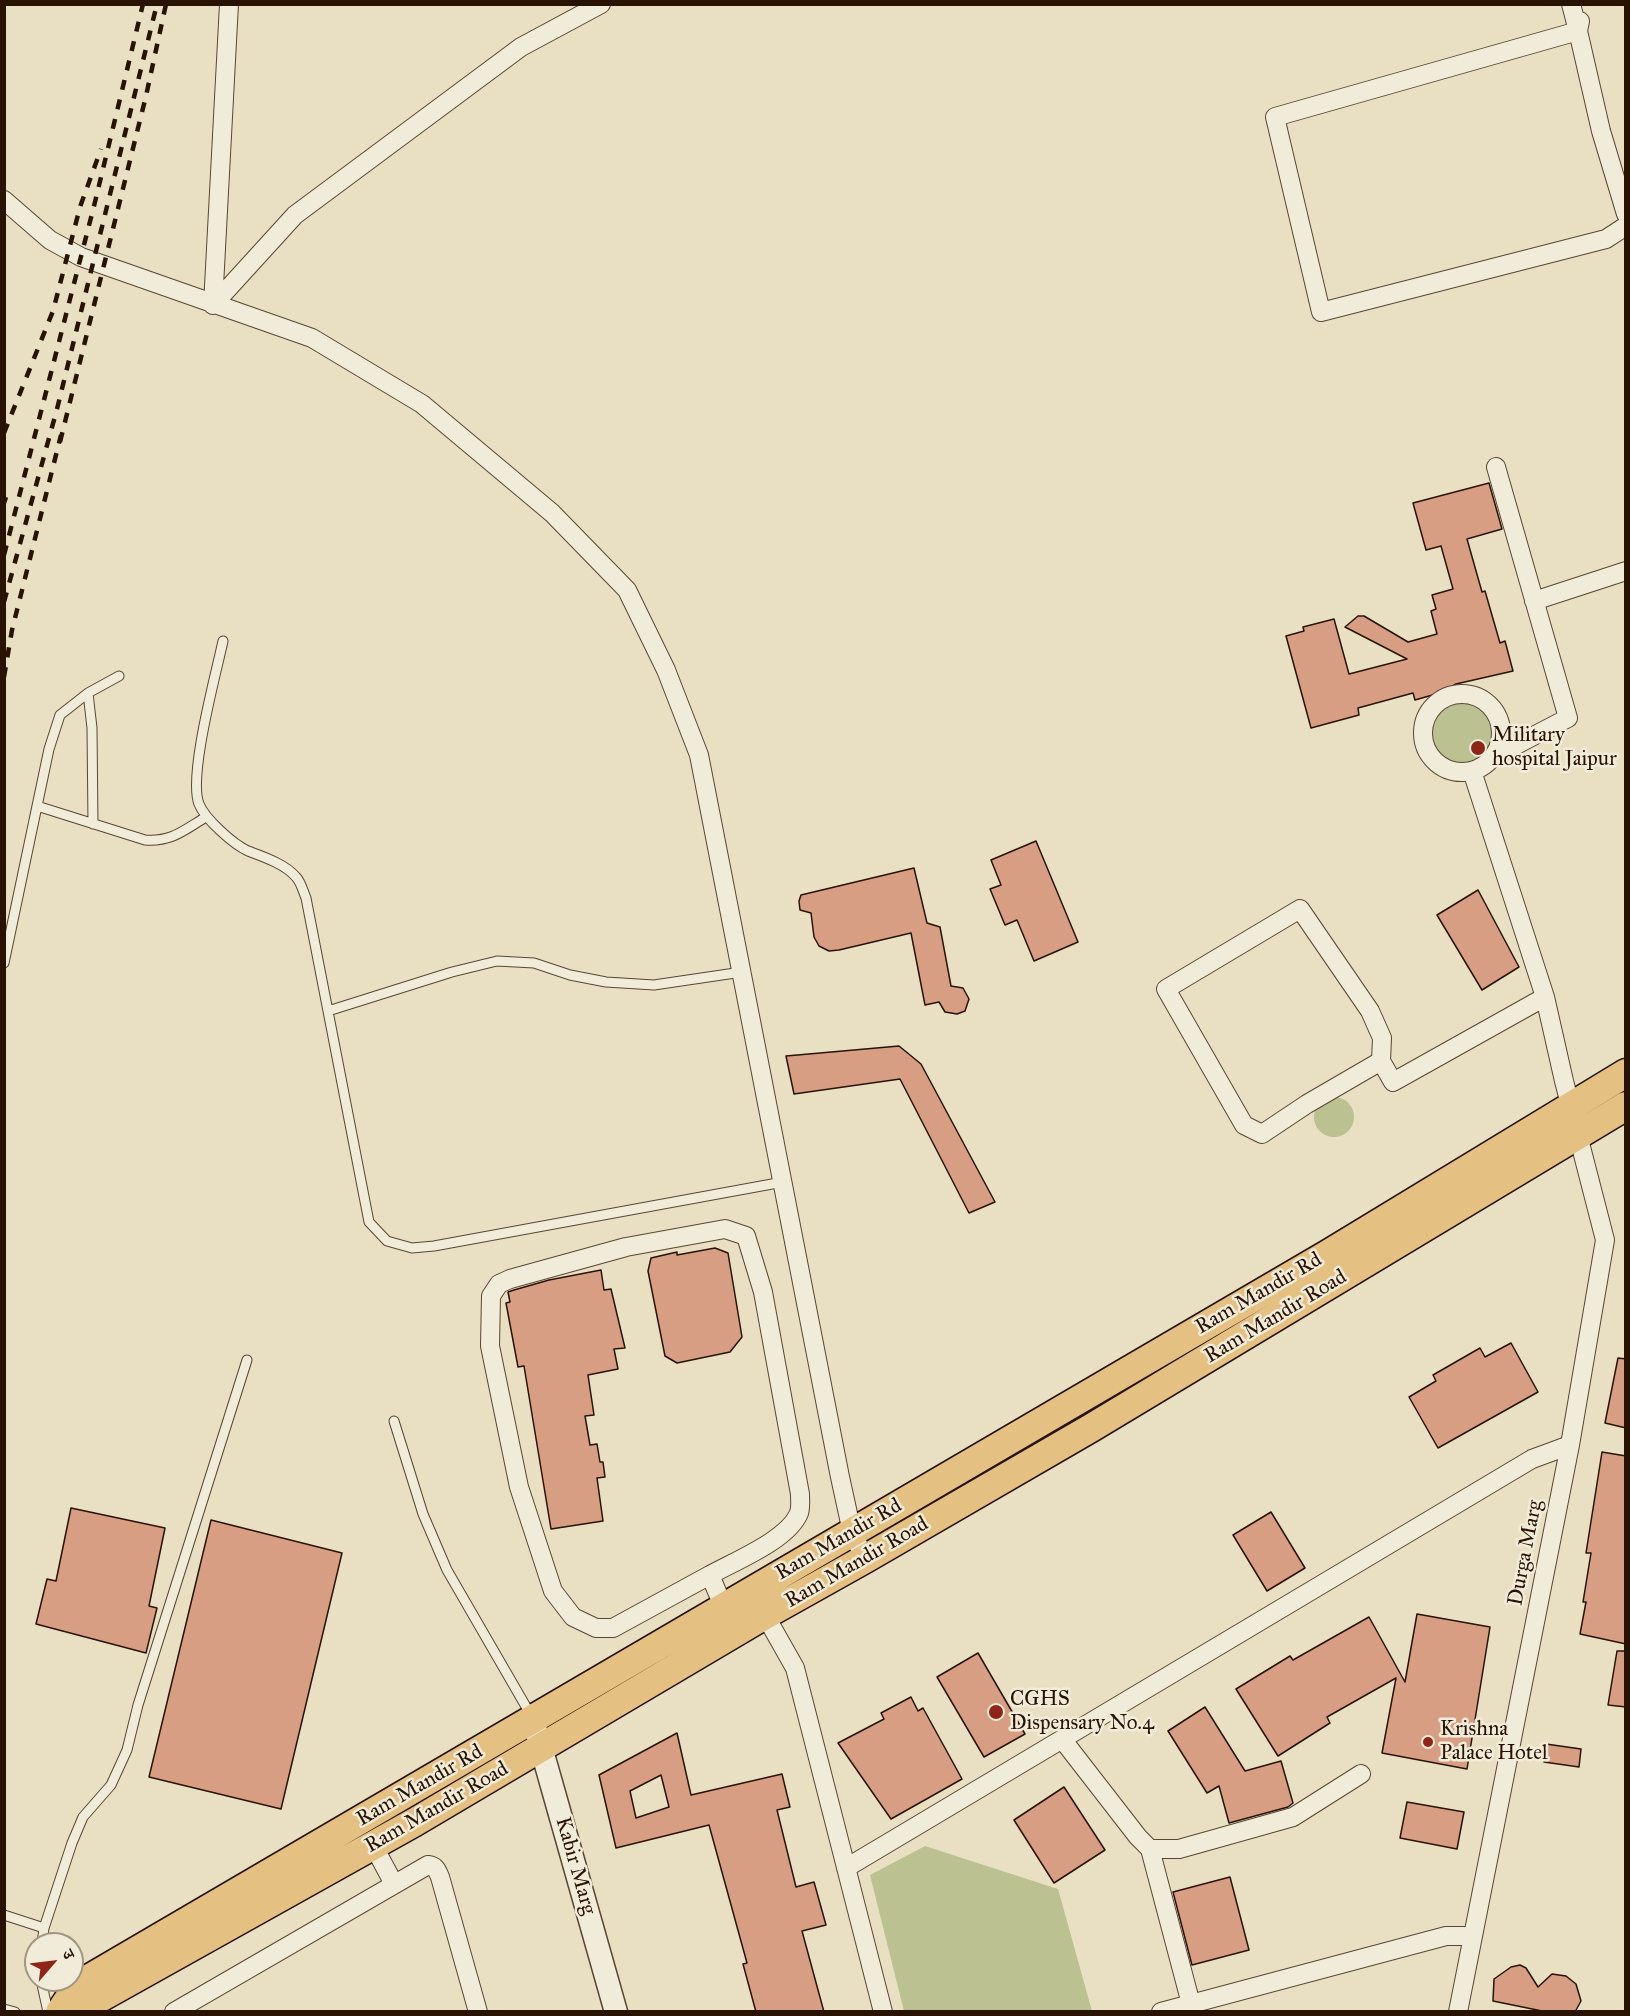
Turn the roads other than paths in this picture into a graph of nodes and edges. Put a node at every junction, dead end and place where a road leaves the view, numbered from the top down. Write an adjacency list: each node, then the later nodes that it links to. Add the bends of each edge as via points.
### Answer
1 (229, 4): 9 (street)
2 (601, 4): 10 (street, via 521,47 305,208)
3 (1571, 4): 5 (street)
4 (1583, 4): 5 (street)
5 (1578, 31): 7 (street, via 1600,131); 8 (street, via 1275,117 1321,312 1606,238)
6 (4, 200): 11 (street, via 50,240 81,257)
7 (1626, 214)
8 (1626, 226)
9 (216, 248): 10 (street); 11 (street)
10 (238, 278): 11 (street)
11 (213, 305): 24 (street, via 312,338 422,404 552,513 627,590 666,670 699,755)
12 (1496, 467): 14 (street)
13 (1626, 571): 14 (street)
14 (1534, 602): 18 (street, via 1568,718)
15 (223, 641): 21 (lane, via 196,773 198,802)
16 (119, 676): 17 (lane)
17 (88, 693): 20 (lane, via 60,715); 22 (lane)
18 (1495, 756): 19 (street); 19 (street, via 1500,743 1495,711 1473,695 1440,701 1424,723 1424,742 1439,765 1451,771)
19 (1472, 771): 25 (street, Durga Marg)
20 (37, 806): 22 (lane); 23 (lane)
21 (206, 817): 22 (lane, via 160,841); 26 (lane, via 243,848 296,876 306,898)
22 (93, 824)
23 (4, 963)
24 (742, 972): 26 (lane, via 654,985 606,982 534,963 497,961); 32 (street)
25 (1545, 997): 27 (street, via 1393,1082); 29 (street, Durga Marg)
26 (328, 1011): 32 (lane, via 369,1222 387,1241 412,1248 434,1246)
27 (1382, 1061): 27 (street, via 1382,1038 1370,1011 1300,909 1166,989 1244,1125 1262,1134)
28 (1626, 1073): 29 (main road, Ram Mandir Rd)
29 (1571, 1105): 31 (street, Durga Marg); 36 (main road, Ram Mandir Rd, via 1328,1254)
30 (1626, 1106): 31 (main road, Ram Mandir Road)
31 (1578, 1134): 35 (street, Durga Marg, via 1605,1240); 37 (main road, Ram Mandir Road, via 1091,1428)
32 (783, 1182): 36 (street)
33 (247, 1360): 50 (lane, via 127,1750 111,1785 83,1817)
34 (394, 1421): 41 (lane, via 423,1514 447,1570)
35 (1570, 1444): 42 (street, via 1532,1459); 52 (street, Durga Marg)
36 (852, 1533): 37 (street); 39 (main road, Ram Mandir Rd)
37 (865, 1559): 40 (main road, Ram Mandir Road)
38 (710, 1575): 38 (street, via 777,1537 799,1512 800,1494 763,1292 746,1236 725,1229 626,1247 499,1284 491,1296 490,1346 519,1487 553,1591 573,1617 596,1628 613,1628); 39 (street)
39 (724, 1608): 41 (main road, Ram Mandir Rd)
40 (765, 1615): 43 (main road, Ram Mandir Road); 47 (street, via 795,1668)
41 (534, 1720): 43 (street, Kabir Marg); 45 (main road, Ram Mandir Rd)
42 (1062, 1739): 46 (street); 47 (street)
43 (541, 1748): 45 (main road, Ram Mandir Road); 62 (street, Kabir Marg)
44 (1361, 1774): 46 (street, via 1293,1817 1179,1849)
45 (366, 1833): 48 (street); 58 (main road, Ram Mandir Rd, via 78,1984); 59 (main road, Ram Mandir Road, via 91,2003)
46 (1150, 1849): 54 (street)
47 (846, 1868): 63 (street)
48 (394, 1884): 60 (street); 61 (street, via 428,1865 437,1869)
49 (4, 1915): 50 (lane)
50 (44, 1928): 51 (lane)
51 (44, 1932)
52 (1473, 1936): 54 (street, via 1446,1936); 65 (street, Durga Marg)
53 (44, 1992): 57 (lane)
54 (1191, 2004): 64 (street)
55 (4, 2009): 56 (lane)
56 (15, 2012)
57 (48, 2012)
58 (60, 2012)
59 (84, 2012)
60 (174, 2012)
61 (478, 2012)
62 (616, 2012)
63 (883, 2012)
64 (1161, 2012)
65 (1458, 2012)

